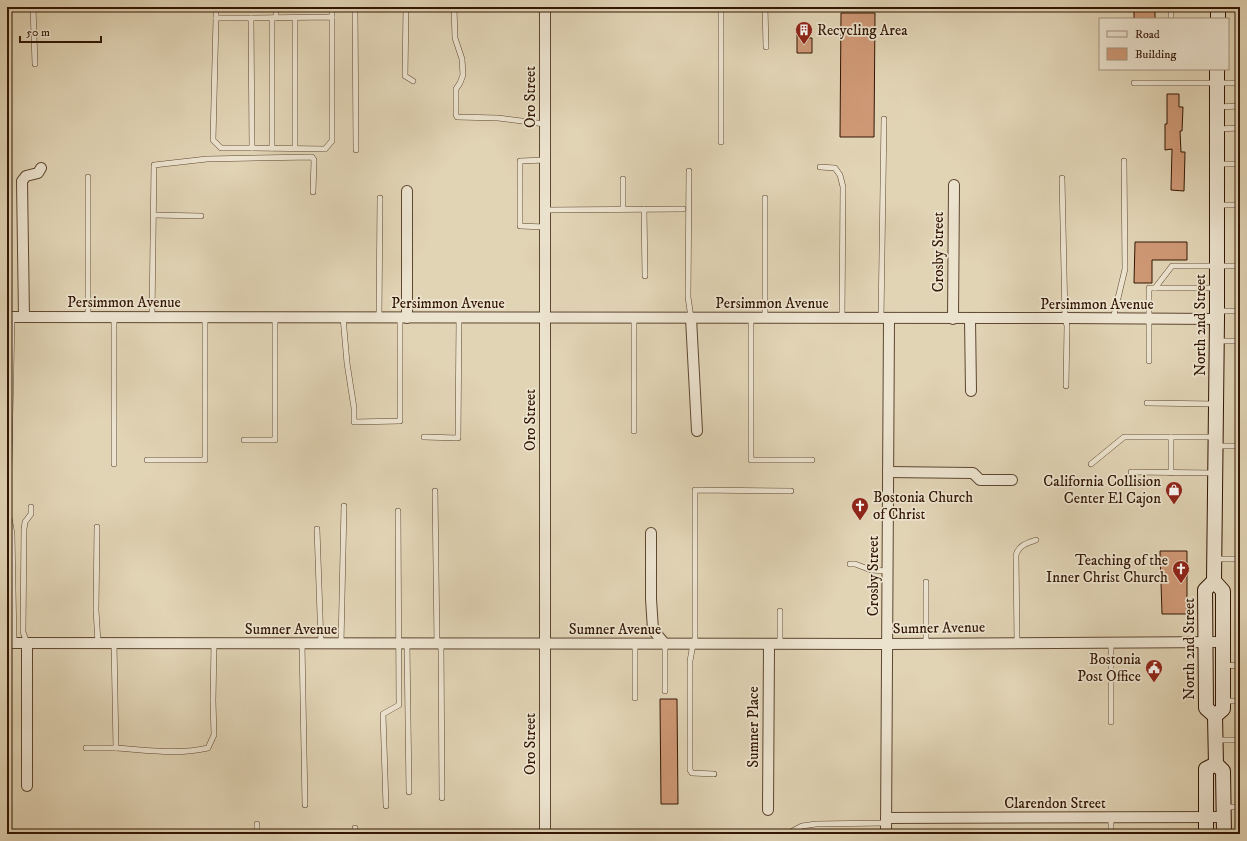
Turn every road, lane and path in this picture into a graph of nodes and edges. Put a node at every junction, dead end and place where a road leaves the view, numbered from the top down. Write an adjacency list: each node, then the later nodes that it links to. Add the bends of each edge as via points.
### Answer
1 (33, 7): 21 (lane)
2 (216, 7): 14 (lane)
3 (276, 7): 16 (lane)
4 (332, 7): 13 (lane)
5 (355, 7): 37 (lane)
6 (406, 7): 23 (lane, via 405,76)
7 (454, 7): 30 (lane, via 455,38 462,59 462,74 456,89 457,117 498,118)
8 (544, 7): 30 (street, Oro Street)
9 (719, 7): 33 (lane)
10 (765, 7): 20 (lane)
11 (1171, 7): 18 (lane)
12 (1218, 7): 19 (main road)
13 (332, 17): 17 (lane); 36 (lane, via 332,141 325,149)
14 (216, 18): 15 (lane); 34 (lane, via 213,140 221,148)
15 (251, 18): 16 (lane); 34 (lane)
16 (274, 18): 17 (lane); 35 (lane)
17 (295, 18): 36 (lane)
18 (1171, 18)
19 (1218, 18)
20 (766, 47)
21 (35, 64)
22 (1218, 70): 26 (main road, North 2nd Street)
23 (413, 81)
24 (1134, 83): 26 (lane)
25 (1240, 83): 26 (lane)
26 (1218, 84): 28 (main road, North 2nd Street)
27 (1240, 106): 28 (lane)
28 (1218, 107): 32 (main road, North 2nd Street)
29 (884, 119): 87 (lane)
30 (544, 124): 38 (street, Oro Street)
31 (1240, 128): 32 (lane)
32 (1218, 129): 40 (main road, North 2nd Street)
33 (721, 142)
34 (252, 148): 35 (lane)
35 (272, 148): 36 (lane)
36 (295, 148)
37 (356, 150)
38 (544, 160): 56 (street, Oro Street); 61 (lane, via 520,161 520,226)
39 (1124, 161): 90 (lane, via 1125,269)
40 (1218, 164): 41 (lane); 53 (main road, North 2nd Street)
41 (1240, 164)
42 (41, 168): 70 (street, via 38,173 26,176 22,181)
43 (820, 168): 86 (lane, via 835,168 843,187)
44 (689, 171): 82 (lane, via 688,296)
45 (88, 177): 71 (lane)
46 (1062, 178): 85 (lane)
47 (623, 179): 57 (lane)
48 (954, 184): 88 (street, Crosby Street)
49 (407, 191): 78 (street)
50 (313, 192): 59 (lane, via 312,157 207,159 154,165)
51 (380, 198): 77 (lane)
52 (765, 198): 84 (lane)
53 (1218, 205): 54 (lane); 62 (main road, North 2nd Street)
54 (1240, 205)
55 (683, 209): 58 (lane)
56 (544, 210): 57 (lane); 61 (street, Oro Street)
57 (624, 210): 58 (lane)
58 (644, 210): 64 (lane)
59 (154, 215): 60 (lane); 73 (lane)
60 (201, 216)
61 (544, 227): 80 (street, Oro Street)
62 (1217, 266): 63 (lane); 65 (lane, via 1172,266); 66 (main road, North 2nd Street)
63 (1240, 266)
64 (645, 276)
65 (1155, 288): 66 (lane); 91 (lane, via 1149,288)
66 (1217, 288): 68 (main road, North 2nd Street)
67 (1240, 311): 68 (lane)
68 (1217, 315): 91 (street, Persimmon Avenue); 92 (main road, North 2nd Street)
69 (9, 317): 70 (street, Persimmon Avenue); 110 (lane)
70 (24, 317): 71 (street, Persimmon Avenue)
71 (88, 317): 72 (street, Persimmon Avenue)
72 (114, 317): 73 (street, Persimmon Avenue); 108 (lane)
73 (152, 317): 74 (street, Persimmon Avenue)
74 (205, 317): 75 (street, Persimmon Avenue); 106 (lane, via 205,460)
75 (275, 317): 76 (street, Persimmon Avenue); 103 (lane, via 275,440)
76 (343, 317): 77 (street, Persimmon Avenue); 78 (lane, via 354,422 400,421)
77 (379, 318): 78 (street, Persimmon Avenue)
78 (404, 318): 79 (street, Persimmon Avenue)
79 (459, 318): 80 (street, Persimmon Avenue); 101 (lane, via 458,438)
80 (544, 318): 81 (street, Persimmon Avenue); 148 (street, Oro Street)
81 (634, 318): 82 (street, Persimmon Avenue); 99 (lane)
82 (691, 318): 83 (street, Persimmon Avenue); 100 (street)
83 (751, 318): 84 (street, Persimmon Avenue); 107 (lane, via 751,460)
84 (765, 318): 86 (street, Persimmon Avenue)
85 (1065, 318): 89 (street, Persimmon Avenue); 90 (street, Persimmon Avenue); 95 (lane)
86 (842, 319): 87 (street, Persimmon Avenue)
87 (885, 319): 88 (street, Persimmon Avenue); 111 (street, Crosby Street)
88 (953, 319): 89 (street, Persimmon Avenue)
89 (970, 319): 96 (street)
90 (1113, 319): 91 (street, Persimmon Avenue)
91 (1149, 319): 94 (lane)
92 (1217, 341): 93 (lane); 98 (main road, North 2nd Street)
93 (1240, 341)
94 (1149, 361)
95 (1066, 386)
96 (971, 391)
97 (1147, 403): 98 (lane)
98 (1216, 404): 104 (main road, North 2nd Street)
99 (634, 431)
100 (697, 431)
101 (424, 437)
102 (1171, 437): 104 (lane); 109 (lane, via 1124,437); 113 (lane)
103 (244, 440)
104 (1216, 442): 105 (lane); 114 (main road, North 2nd Street)
105 (1240, 446)
106 (147, 460)
107 (812, 460)
108 (114, 464)
109 (1091, 464)
110 (9, 468)
111 (888, 472): 115 (street, via 974,473 980,480); 129 (street, Crosby Street)
112 (1131, 472): 113 (lane)
113 (1171, 473): 114 (lane)
114 (1216, 473): 126 (main road, North 2nd Street)
115 (1012, 480)
116 (435, 491): 147 (lane)
117 (791, 491): 151 (lane, via 695,490)
118 (7, 506): 137 (lane, via 12,534)
119 (344, 506): 145 (lane)
120 (31, 507): 138 (lane, via 31,514 25,522 24,529 23,632)
121 (398, 511): 146 (lane)
122 (97, 527): 139 (lane)
123 (317, 529): 144 (lane)
124 (651, 533): 150 (street, via 653,630)
125 (1036, 540): 133 (lane, via 1024,544 1016,555)
126 (1215, 559): 127 (lane); 130 (main road, North 2nd Street)
127 (1240, 561)
128 (850, 564): 129 (lane, via 871,570)
129 (888, 570): 154 (street, Crosby Street)
130 (1214, 581): 135 (main road, North 2nd Street, via 1205,590); 136 (main road, via 1223,591)
131 (926, 582): 142 (lane)
132 (780, 611): 153 (lane)
133 (1016, 642): 134 (street, Sumner Avenue); 142 (street, Sumner Avenue)
134 (1111, 642): 135 (street, Sumner Avenue); 162 (lane)
135 (1206, 642): 136 (street, Sumner Avenue); 159 (main road, via 1216,658 1216,679); 161 (main road, North 2nd Street, via 1206,708)
136 (1223, 642): 155 (main road)
137 (10, 643): 138 (street, Sumner Avenue)
138 (27, 643): 139 (street, Sumner Avenue); 169 (street)
139 (98, 643): 140 (street, Sumner Avenue)
140 (114, 643): 141 (street, Sumner Avenue); 166 (lane)
141 (214, 643): 143 (street, Sumner Avenue); 166 (lane, via 214,735 208,748 191,752)
142 (926, 643): 154 (street, Sumner Avenue)
143 (302, 644): 144 (street, Sumner Avenue); 172 (lane)
144 (321, 644): 145 (street, Sumner Avenue)
145 (341, 644): 146 (street, Sumner Avenue)
146 (402, 644): 147 (street, Sumner Avenue); 170 (lane); 173 (lane, via 399,705 383,714)
147 (439, 644): 148 (street, Sumner Avenue); 171 (lane)
148 (544, 644): 149 (street, Sumner Avenue); 186 (street, Oro Street)
149 (635, 644): 150 (street, Sumner Avenue); 158 (lane)
150 (665, 644): 151 (street, Sumner Avenue); 157 (lane)
151 (694, 644): 152 (street, Sumner Avenue); 168 (lane, via 690,661 690,770 692,773)
152 (769, 644): 153 (street, Sumner Avenue); 175 (street, Sumner Place)
153 (780, 644): 154 (street, Sumner Avenue)
154 (887, 644): 179 (street, Crosby Street)
155 (1223, 666): 156 (lane); 159 (main road)
156 (1240, 666)
157 (665, 691)
158 (635, 698)
159 (1223, 699): 160 (lane); 161 (main road, via 1223,708)
160 (1240, 701)
161 (1215, 716): 163 (main road, North 2nd Street)
162 (1111, 722)
163 (1216, 740): 164 (lane); 167 (main road, North 2nd Street)
164 (1240, 740)
165 (86, 748): 166 (lane)
166 (116, 748)
167 (1216, 764): 176 (main road, North 2nd Street, via 1223,771); 178 (main road, via 1206,769)
168 (714, 774)
169 (27, 786)
170 (409, 792)
171 (442, 798)
172 (305, 805)
173 (386, 806)
174 (1240, 807): 176 (lane)
175 (768, 810)
176 (1223, 812): 178 (street, Clarendon Street); 192 (main road, North 2nd Street)
177 (1111, 818): 178 (street, Clarendon Street); 179 (street, Clarendon Street); 189 (lane)
178 (1206, 818): 190 (main road); 191 (main road)
179 (886, 821): 187 (lane, via 816,824 802,826); 188 (street, Crosby Street)
180 (257, 824): 184 (lane)
181 (355, 828): 185 (lane)
182 (194, 834): 183 (lane)
183 (228, 834)
184 (257, 834)
185 (355, 834)
186 (544, 834)
187 (786, 834)
188 (886, 834)
189 (1111, 834)
190 (1206, 834)
191 (1216, 834)
192 (1224, 834)

